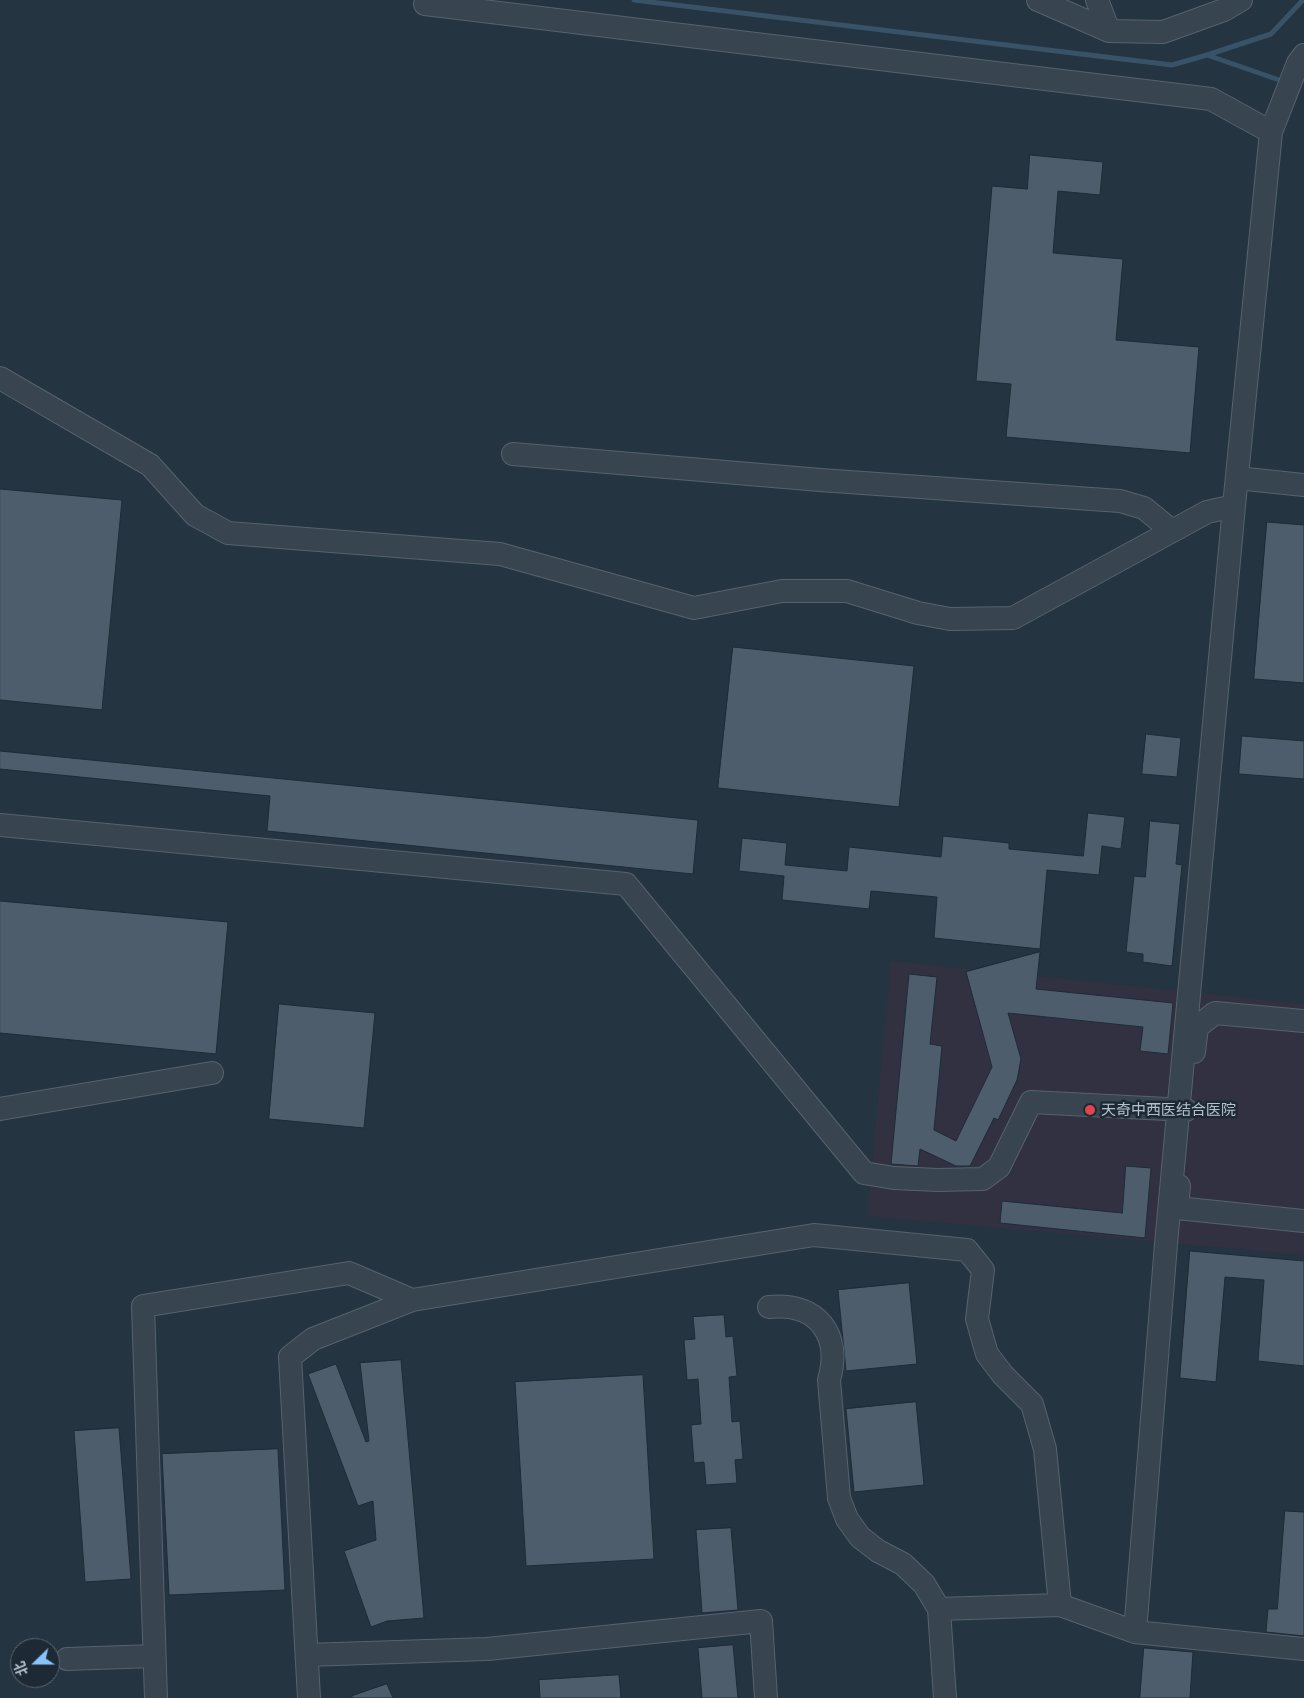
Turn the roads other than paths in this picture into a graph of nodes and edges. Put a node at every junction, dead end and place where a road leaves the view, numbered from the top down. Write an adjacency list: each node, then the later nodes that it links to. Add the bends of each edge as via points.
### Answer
1 (1038, 0): 6 (street)
2 (1096, 0): 6 (street)
3 (1241, 0): 5 (street)
4 (425, 4): 8 (street, via 1211,99)
5 (1205, 8): 6 (street, via 1163,32)
6 (1109, 31)
7 (1301, 59): 8 (street)
8 (1275, 123): 11 (street)
9 (0, 378): 14 (street, via 150,465 195,515 228,533 500,554 694,608 782,591 847,591 918,613 950,619 1013,618)
10 (512, 454): 14 (street, via 1120,501 1144,508)
11 (1237, 478): 12 (street); 13 (street)
12 (1304, 485)
13 (1234, 506): 14 (street, via 1207,512); 19 (street)
14 (1172, 531)
15 (0, 825): 19 (street, via 626,884 864,1173 894,1178 983,1179 998,1167 1031,1102)
16 (1304, 1021): 19 (street, via 1215,1013 1197,1027)
17 (212, 1073): 18 (street)
18 (0, 1109)
19 (1182, 1110): 20 (street, via 1177,1208); 25 (street)
20 (1304, 1221)
21 (412, 1300): 23 (street, via 814,1234 967,1250 983,1270 977,1319 987,1354 1032,1404 1045,1449); 27 (street, via 349,1273 143,1306); 28 (street, via 313,1339 290,1357)
22 (769, 1306): 24 (street, via 786,1305 802,1309 827,1331 833,1347 834,1364 829,1380 839,1498 847,1519 860,1537 903,1564 924,1584)
23 (1060, 1606): 24 (street); 25 (street)
24 (939, 1609): 33 (street)
25 (1135, 1632): 26 (street)
26 (1304, 1649)
27 (154, 1656): 29 (street); 30 (street)
28 (306, 1656): 31 (street); 32 (street, via 486,1649 761,1621)
29 (67, 1659)
30 (156, 1698)
31 (309, 1698)
32 (766, 1698)
33 (945, 1698)

